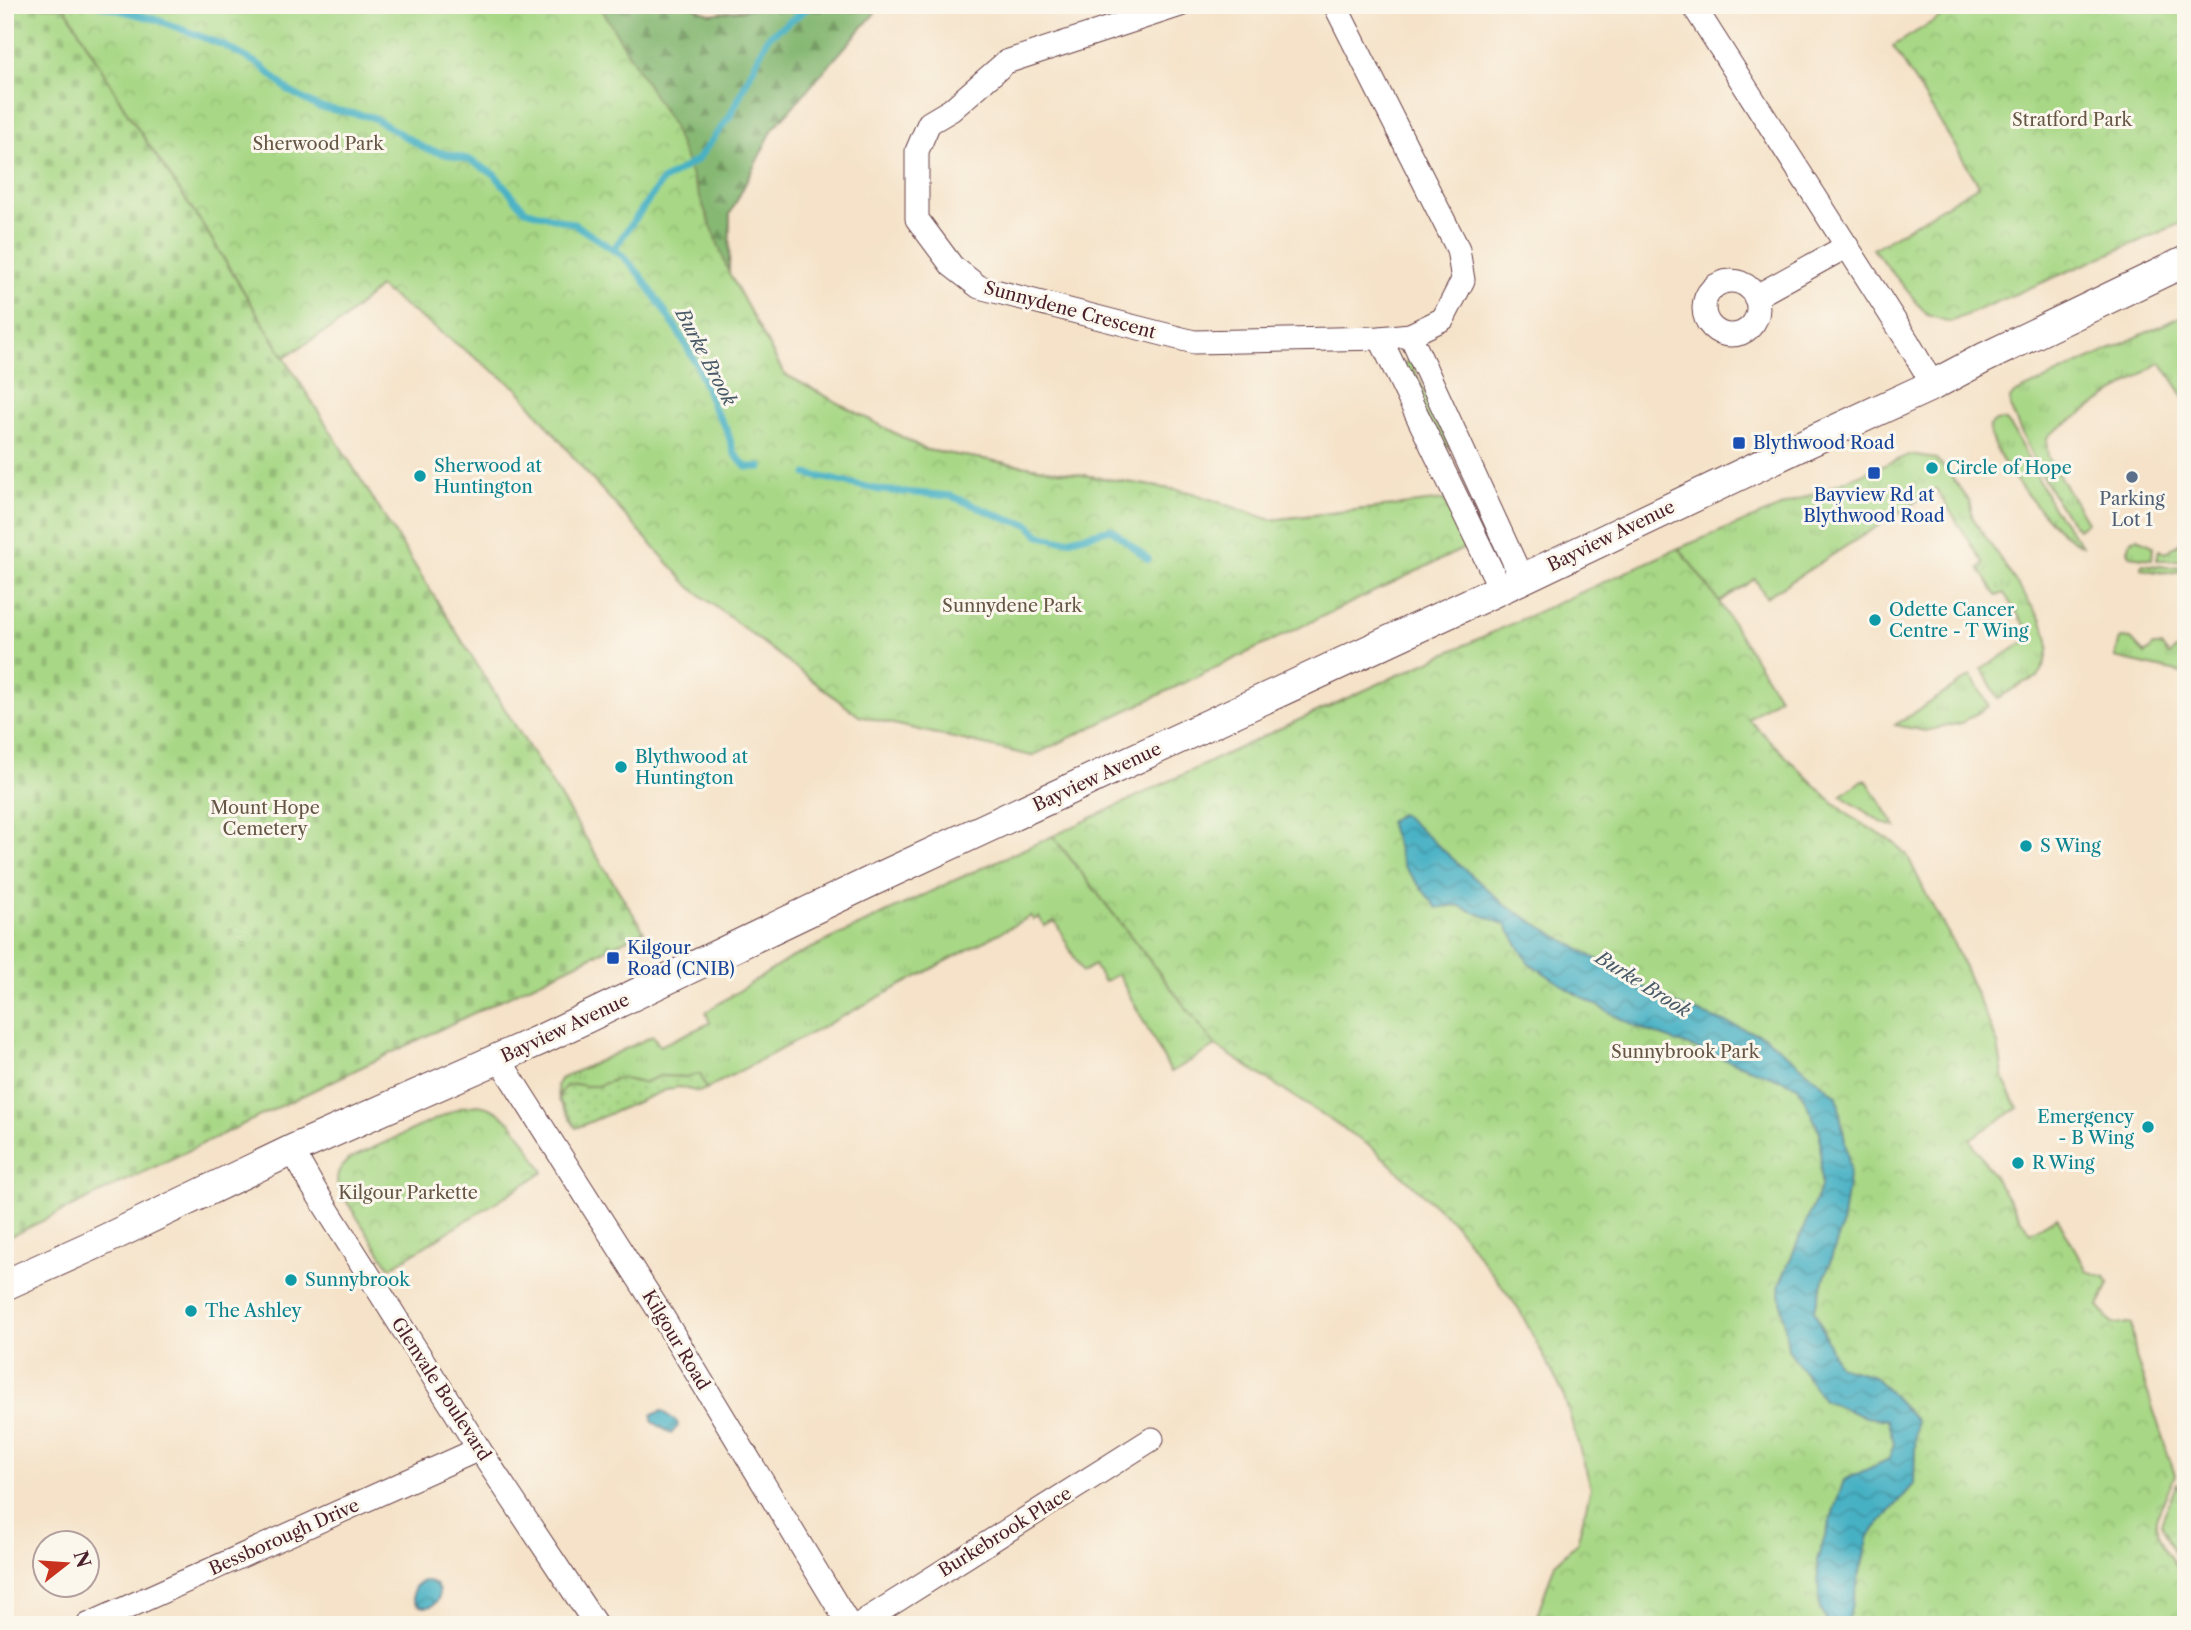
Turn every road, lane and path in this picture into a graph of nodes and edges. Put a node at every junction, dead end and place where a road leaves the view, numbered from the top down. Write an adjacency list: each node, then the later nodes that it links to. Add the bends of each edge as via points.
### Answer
1 (1180, 5): 8 (street, Sunnydene Crescent, via 1006,62 929,123 917,151 917,219 952,266 979,287 1194,342)
2 (1335, 5): 7 (street, Sunnydene Crescent, via 1458,249 1463,280 1443,320)
3 (1693, 5): 4 (street)
4 (1847, 246): 6 (street); 9 (street)
5 (2186, 261): 9 (main road, Bayview Avenue)
6 (1755, 297)
7 (1410, 335): 8 (street, Sunnydene Crescent); 10 (street)
8 (1380, 338): 11 (street)
9 (1933, 385): 12 (main road, Bayview Avenue)
10 (1470, 465): 11 (street); 12 (street)
11 (1445, 476): 12 (street)
12 (1511, 583): 13 (main road, Bayview Avenue)
13 (499, 1059): 14 (main road, Bayview Avenue); 20 (street, Kilgour Road, via 661,1314)
14 (292, 1150): 15 (main road, Bayview Avenue); 17 (street, Glenvale Boulevard)
15 (5, 1285)
16 (1152, 1438): 21 (street, Burkebrook Place)
17 (480, 1449): 18 (street, Bessborough Drive); 19 (street, Glenvale Boulevard)
18 (88, 1625)
19 (596, 1625)
20 (849, 1625)
21 (858, 1625)

